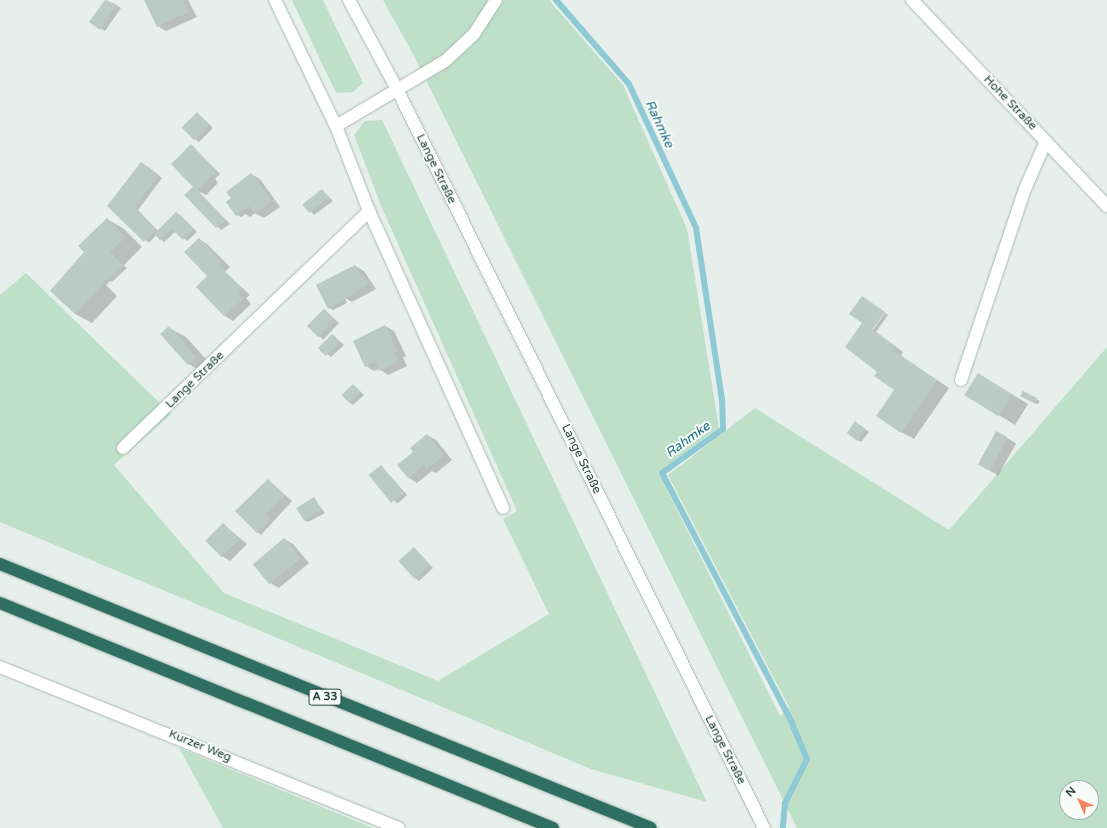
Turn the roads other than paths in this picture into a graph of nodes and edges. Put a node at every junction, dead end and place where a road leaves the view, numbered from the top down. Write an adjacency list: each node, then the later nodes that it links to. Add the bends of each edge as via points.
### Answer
1 (276, 0): 6 (street)
2 (349, 0): 5 (street, Lange Straße)
3 (496, 0): 5 (street, via 474,34 445,62)
4 (912, 0): 7 (street, Hohe Straße)
5 (398, 91): 6 (street); 19 (street, Lange Straße)
6 (336, 126): 9 (street)
7 (1046, 141): 8 (street, Hohe Straße); 10 (street, via 1025,189)
8 (1107, 206)
9 (369, 211): 11 (street, Lange Straße); 12 (street)
10 (961, 380)
11 (124, 448)
12 (503, 508)
13 (0, 564): 18 (highway, A 33)
14 (0, 603): 17 (highway)
15 (0, 667): 16 (street, Kurzer Weg)
16 (399, 828)
17 (553, 828)
18 (651, 828)
19 (764, 828)

